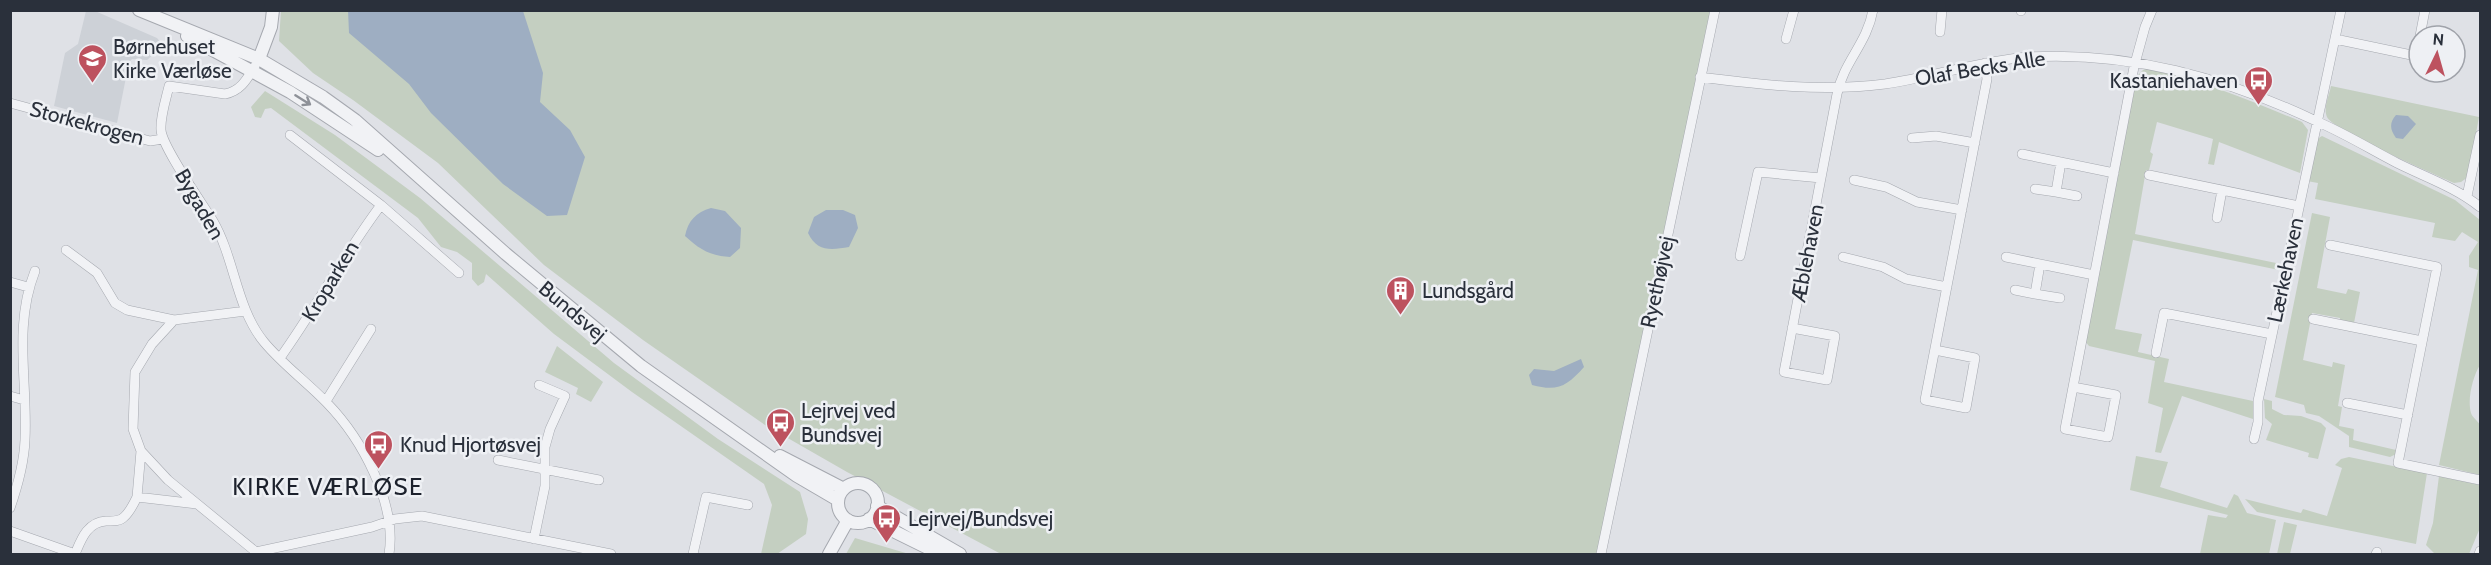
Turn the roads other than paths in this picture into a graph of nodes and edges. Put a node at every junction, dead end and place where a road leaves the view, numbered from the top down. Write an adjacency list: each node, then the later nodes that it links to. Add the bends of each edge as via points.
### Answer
1 (139, 10): 9 (street, Bundsvej)
2 (273, 10): 14 (street, via 272,27)
3 (1715, 10): 18 (street, Ryethøjvej)
4 (1794, 10): 11 (street)
5 (1873, 10): 19 (street, Æblehaven, via 1865,38 1845,67)
6 (1942, 10): 10 (street)
7 (2152, 10): 15 (street)
8 (2341, 10): 12 (street)
9 (151, 16): 14 (street, Bundsvej); 17 (street, Bundsvej)
10 (1940, 32)
11 (1786, 39)
12 (2335, 39): 13 (street); 21 (street)
13 (2407, 54)
14 (259, 59): 17 (street); 32 (street, Bundsvej, via 355,120)
15 (2136, 61): 16 (street, Olaf Becks Alle, via 2057,56); 21 (street, Olaf Becks Alle, via 2206,77); 29 (street)
16 (1985, 63): 19 (street, Olaf Becks Alle, via 1886,84); 26 (street, via 1987,79)
17 (252, 71): 25 (street, via 239,89 225,94 169,86 160,130); 32 (street, Bundsvej, one-way to 32, via 328,116)
18 (1700, 78): 19 (street, Olaf Becks Alle, via 1755,85); 101 (street, Ryethøjvej)
19 (1838, 88): 31 (street, Æblehaven)
20 (10, 103): 25 (street, Storkekrogen, via 150,141)
21 (2316, 121): 38 (street, Olaf Becks Alle); 40 (street, Lærkehaven)
22 (290, 135): 39 (street)
23 (2481, 135): 38 (street)
24 (1912, 138): 26 (street, via 1936,136)
25 (163, 139): 59 (street, Bygaden, via 218,231)
26 (1975, 143): 42 (street)
27 (2022, 154): 28 (street)
28 (2061, 162): 29 (street); 36 (street)
29 (2114, 173): 52 (street)
30 (2149, 175): 35 (street, Lærkehaven)
31 (1821, 177): 46 (street, Æblehaven, via 1758,172); 62 (street, Æblehaven)
32 (418, 178): 82 (street, Bundsvej, via 641,366 737,433)
33 (1854, 180): 42 (street, via 1886,187 1917,202)
34 (2035, 189): 36 (street)
35 (2222, 190): 40 (street, Lærkehaven); 43 (street)
36 (2056, 192): 37 (street)
37 (2078, 196)
38 (2467, 196): 41 (street, Olaf Becks Alle)
39 (381, 205): 51 (street); 68 (street, Kroparken)
40 (2299, 206): 64 (street, Lærkehaven)
41 (2481, 207)
42 (1962, 210): 54 (street)
43 (2217, 218)
44 (2330, 245): 65 (street, via 2437,267)
45 (66, 250): 61 (street, via 97,273 115,303 127,310)
46 (1740, 256)
47 (1843, 257): 54 (street, via 1883,267 1906,279)
48 (2006, 257): 49 (street)
49 (2040, 264): 52 (street); 57 (street)
50 (35, 271): 55 (street)
51 (459, 273)
52 (2094, 275): 70 (street)
53 (10, 282): 55 (street)
54 (1947, 286): 66 (street)
55 (28, 287): 72 (street, via 21,340)
56 (2015, 290): 57 (street)
57 (2035, 294): 58 (street)
58 (2060, 298)
59 (246, 311): 61 (street); 68 (street, Bygaden, via 264,342)
60 (2313, 319): 65 (street)
61 (174, 320): 77 (street, via 152,344 135,372 133,429)
62 (1792, 328): 62 (street, Æblehaven, via 1784,372 1827,380 1835,336)
63 (371, 329): 73 (street)
64 (2272, 334): 67 (street, Lærkehaven, via 2164,313); 76 (street, Lærkehaven)
65 (2422, 341): 75 (street)
66 (1935, 350): 66 (street, via 1925,400 1966,408 1975,357)
67 (2156, 352)
68 (280, 358): 73 (street, Bygaden)
69 (539, 385): 79 (street, via 566,396 549,429)
70 (2073, 387): 70 (street, via 2115,395 2108,437 2065,429)
71 (10, 396): 72 (street)
72 (24, 399): 87 (street, via 24,461)
73 (326, 401): 90 (street, Bygaden, via 359,445 384,499)
74 (2347, 403): 75 (street)
75 (2408, 415): 81 (street, via 2398,463)
76 (2254, 439)
77 (141, 451): 83 (street); 84 (street)
78 (498, 460): 79 (street)
79 (545, 469): 80 (street); 92 (street)
80 (599, 480)
81 (2481, 480)
82 (841, 495): 86 (street, via 853,484 866,486 876,496); 89 (street, via 840,512)
83 (137, 497): 84 (street); 94 (street, via 124,518 92,526)
84 (197, 504): 93 (street)
85 (748, 505): 97 (street, via 706,497)
86 (877, 506): 88 (street); 100 (street)
87 (10, 508)
88 (869, 519): 89 (street, via 858,523); 99 (street)
89 (848, 520): 98 (street)
90 (390, 522): 92 (street, via 422,516); 93 (street); 95 (street, Bygaden)
91 (10, 531): 94 (street)
92 (534, 539): 96 (street)
93 (256, 553)
94 (75, 554)
95 (389, 555)
96 (611, 555)
97 (693, 555)
98 (829, 555)
99 (940, 555)
100 (960, 555)
101 (1601, 555)

